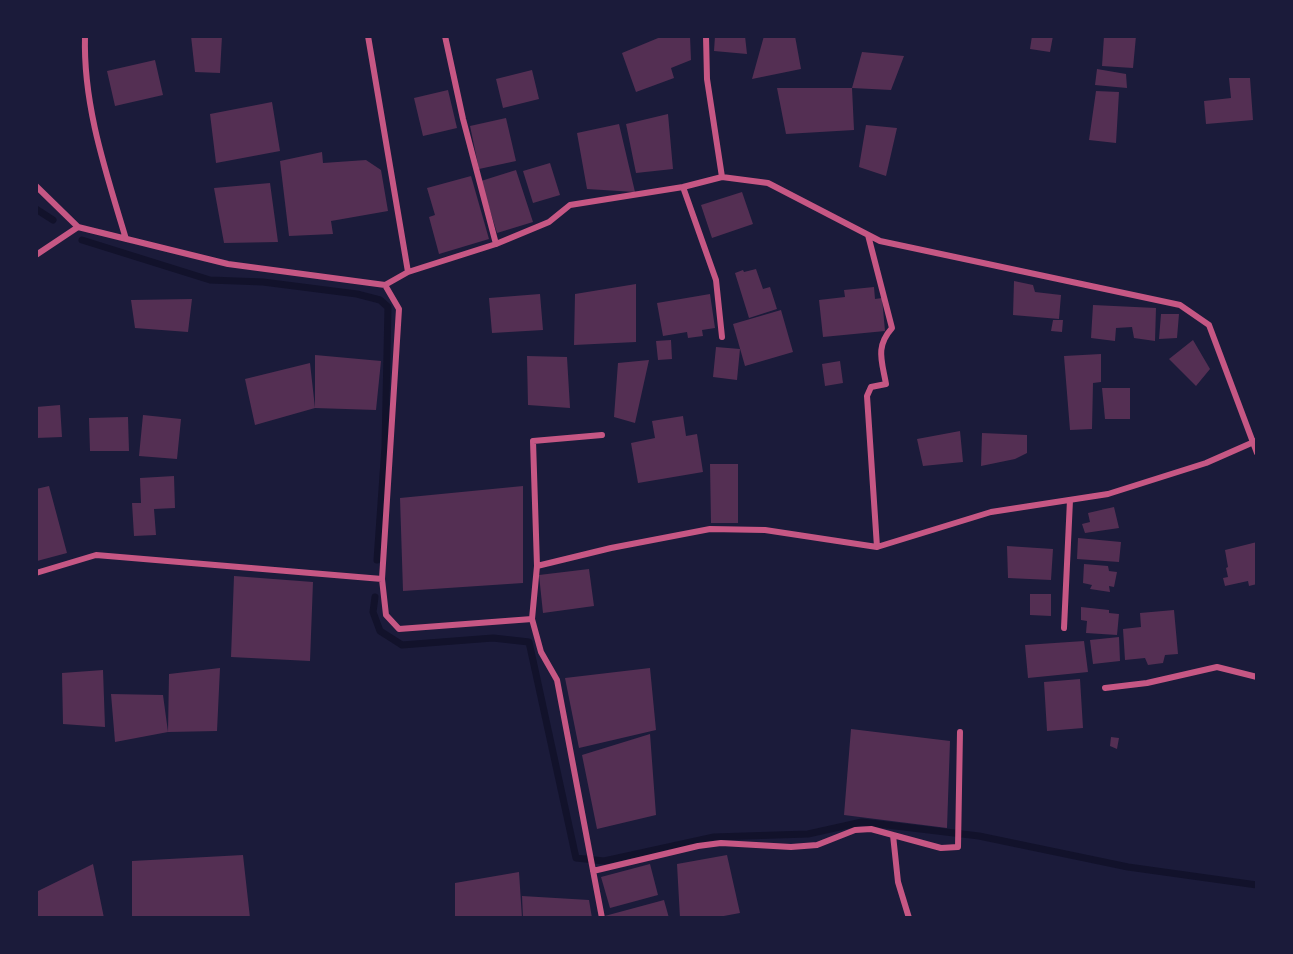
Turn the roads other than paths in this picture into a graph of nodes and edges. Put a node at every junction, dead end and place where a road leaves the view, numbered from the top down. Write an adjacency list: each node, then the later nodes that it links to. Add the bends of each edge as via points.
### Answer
1 (85, 36): 10 (street, via 88,100)
2 (368, 36): 13 (street)
3 (445, 36): 11 (street)
4 (706, 36): 5 (street, via 707,79)
5 (722, 177): 7 (street); 9 (street, via 768,183)
6 (36, 186): 8 (street)
7 (683, 187): 11 (street, via 570,205 549,222); 15 (street, via 716,280)
8 (78, 226): 10 (street); 12 (street)
9 (868, 236): 17 (street, via 1180,305 1209,325); 20 (street, via 891,328 880,347 886,384 871,387 867,396)
10 (126, 239): 14 (street, via 228,264)
11 (496, 244): 13 (street)
12 (36, 255)
13 (408, 272): 14 (street)
14 (385, 285): 23 (street, via 399,309)
15 (723, 337)
16 (602, 435): 21 (street, via 533,441)
17 (1255, 441): 18 (street); 19 (street, via 1206,463 1108,494)
18 (1257, 453)
19 (1070, 500): 20 (street, via 991,512); 25 (street)
20 (877, 547): 21 (street, via 765,530 710,529)
21 (537, 566): 24 (street)
22 (36, 573): 23 (street, via 96,555)
23 (382, 579): 24 (street, via 386,615 399,629)
24 (532, 619): 30 (street, via 541,652 557,680)
25 (1064, 628)
26 (1257, 677): 27 (street, via 1217,667 1148,683)
27 (1105, 688)
28 (960, 732): 29 (street, via 958,847 941,848)
29 (892, 835): 30 (street, via 871,829 855,830 817,845 790,847 721,843); 32 (street, via 898,882)
30 (593, 870): 31 (street)
31 (602, 918)
32 (909, 918)

